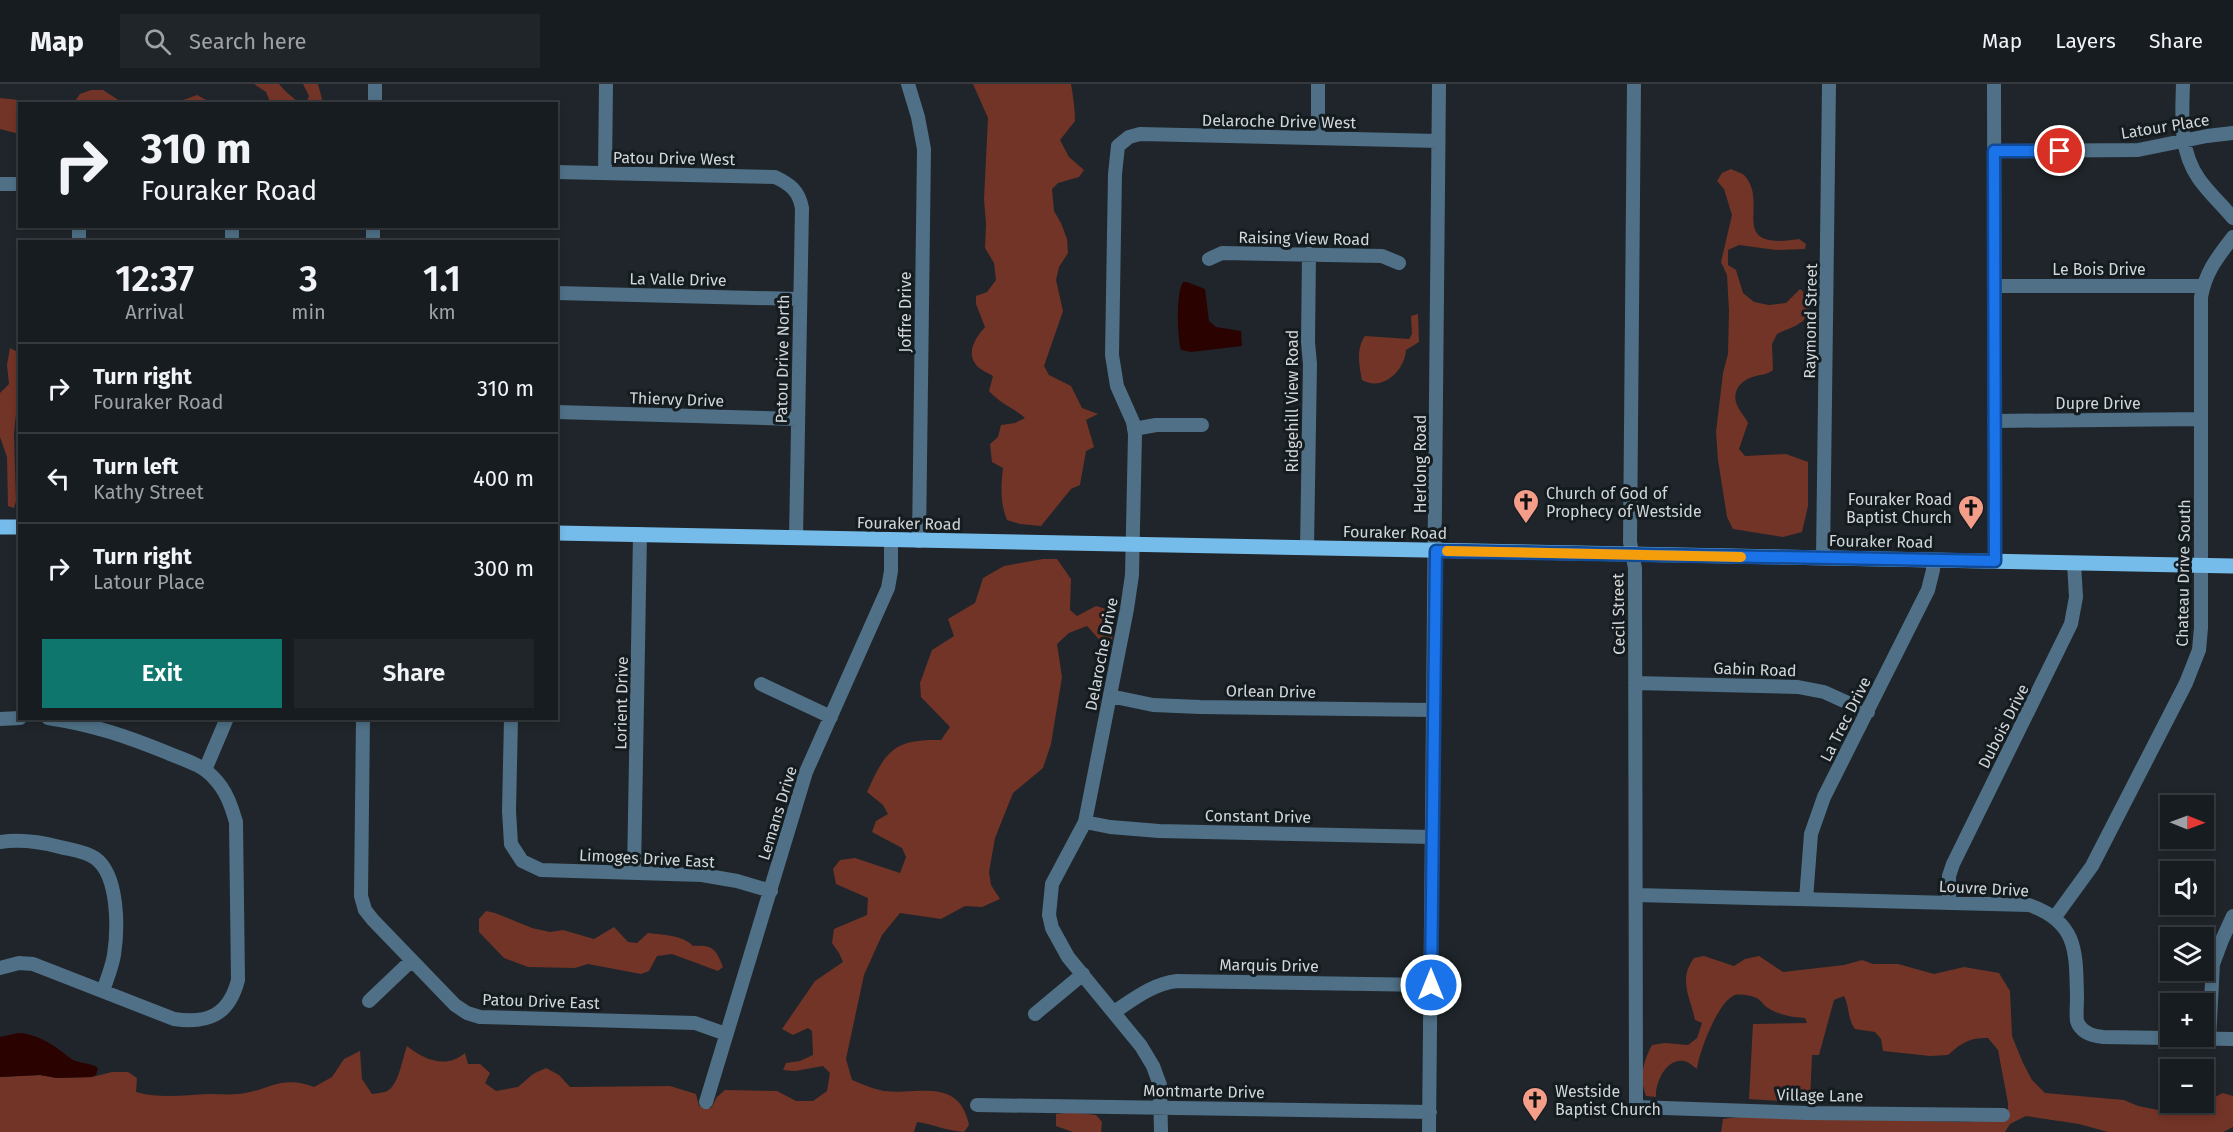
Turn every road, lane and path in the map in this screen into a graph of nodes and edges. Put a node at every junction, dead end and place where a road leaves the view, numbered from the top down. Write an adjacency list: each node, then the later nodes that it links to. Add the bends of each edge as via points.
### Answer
1 (375, 84): 10 (street)
2 (606, 84): 18 (street)
3 (908, 84): 43 (street, Joffre Drive, via 924,149)
4 (1318, 84): 12 (street)
5 (1439, 84): 13 (street, Herlong Road)
6 (1634, 84): 47 (street, Cecil Street)
7 (1830, 84): 48 (street, Raymond Street)
8 (1994, 84): 16 (street)
9 (2183, 84): 15 (street)
10 (375, 102)
11 (2233, 133): 15 (street, Latour Place)
12 (1318, 138): 13 (street, Delaroche Drive West); 14 (street, Delaroche Drive West, via 1140,134)
13 (1438, 141): 46 (street, Herlong Road)
14 (1122, 142): 36 (street, Delaroche Drive, via 1118,146 1115,174 1112,354 1117,386)
15 (2184, 142): 16 (street, Latour Place, via 2126,151); 22 (street, via 2199,180)
16 (1994, 151): 27 (street)
17 (558, 172): 18 (street, Patou Drive West)
18 (606, 173): 21 (street, Patou Drive West, via 775,177)
19 (0, 184): 20 (street)
20 (18, 184)
21 (789, 184): 30 (street, Patou Drive North, via 799,196 802,208)
22 (2233, 218)
23 (2233, 237): 28 (street, Chateau Drive South, via 2214,261)
24 (1309, 254): 25 (street, Raising View Road, via 1222,253); 26 (street, Raising View Road, via 1382,256); 45 (street, Ridgehill View Road)
25 (1209, 259)
26 (1399, 262)
27 (1995, 286): 28 (street, Le Bois Drive); 34 (street)
28 (2203, 286): 33 (street, Chateau Drive South)
29 (558, 293): 30 (street, La Valle Drive)
30 (799, 299): 32 (street, Patou Drive North)
31 (558, 412): 32 (street, Thiervy Drive)
32 (797, 419): 41 (street, Patou Drive North)
33 (2201, 419): 34 (street, Dupre Drive); 52 (street, Chateau Drive South)
34 (1995, 421): 50 (street)
35 (1202, 425): 36 (street)
36 (1134, 429): 44 (street, Delaroche Drive)
37 (0, 527): 38 (main road)
38 (18, 527)
39 (558, 533): 40 (main road, Fouraker Road)
40 (640, 534): 41 (main road, Fouraker Road); 70 (street, Lorient Drive)
41 (796, 538): 42 (main road, Fouraker Road)
42 (891, 541): 43 (main road, Fouraker Road); 59 (street, Lemans Drive, via 888,588)
43 (919, 542): 44 (main road, Fouraker Road)
44 (1132, 545): 45 (main road, Fouraker Road); 56 (street, Delaroche Drive, via 1132,575)
45 (1307, 548): 46 (main road, Fouraker Road)
46 (1436, 551): 47 (main road, Fouraker Road); 57 (street, Herlong Road)
47 (1632, 555): 48 (main road, Fouraker Road); 54 (street, Cecil Street)
48 (1823, 558): 49 (main road, Fouraker Road)
49 (1932, 560): 50 (main road, Fouraker Road); 58 (street, La Trec Drive, via 1928,590)
50 (1995, 561): 51 (main road, Fouraker Road)
51 (2074, 563): 52 (main road, Fouraker Road); 74 (street, Dubois Drive, via 2076,597 2071,624 1953,864)
52 (2202, 565): 53 (main road, Fouraker Road); 76 (street, Chateau Drive South, via 2201,636 2195,661 2092,866)
53 (2233, 566)
54 (1635, 683): 58 (street, Gabin Road, via 1798,687 1824,692); 72 (street, Cecil Street)
55 (761, 684): 59 (street)
56 (1110, 696): 57 (street, Orlean Drive, via 1176,706); 67 (street, Delaroche Drive)
57 (1433, 710): 68 (street, Herlong Road)
58 (1868, 712): 73 (street, La Trec Drive, via 1824,797 1813,827)
59 (831, 717): 71 (street, Lemans Drive, via 806,772)
60 (18, 718): 61 (street)
61 (0, 719)
62 (58, 720): 66 (street, via 99,728)
63 (226, 720): 66 (street)
64 (363, 720): 77 (street, Patou Drive East, via 361,896 366,910)
65 (511, 720): 70 (street, Limoges Drive East, via 511,844 522,861 541,870)
66 (205, 770): 81 (street, via 227,796 236,822 238,980 230,1001 207,1019 190,1021 174,1019)
67 (1085, 822): 68 (street, Constant Drive, via 1159,831); 79 (street, Delaroche Drive, via 1055,877 1048,904 1052,928)
68 (1431, 837): 80 (street, Herlong Road)
69 (0, 842): 81 (street, via 44,843 87,854 109,875 113,887 114,955)
70 (634, 872): 71 (street, Limoges Drive East, via 702,875)
71 (771, 891): 86 (street, Lemans Drive)
72 (1636, 895): 73 (street, Louvre Drive); 93 (street, Cecil Street)
73 (1806, 899): 74 (street, Louvre Drive)
74 (1949, 902): 76 (street, Louvre Drive, via 2029,905)
75 (2233, 916): 82 (street, via 2213,964)
76 (2055, 917): 87 (street, via 2075,954 2078,1022 2083,1030 2092,1036)
77 (411, 961): 83 (street); 86 (street, Patou Drive East, via 455,1005 480,1017 695,1023)
78 (0, 968): 81 (street, via 33,964)
79 (1083, 974): 84 (street, Delaroche Drive); 85 (street)
80 (1431, 985): 84 (street, Marquis Drive, via 1177,981 1148,989); 94 (street, Herlong Road)
81 (103, 991)
82 (2211, 993)
83 (369, 1001)
84 (1114, 1012): 92 (street, Delaroche Drive, via 1153,1066 1160,1085)
85 (1035, 1014)
86 (726, 1034): 90 (street, Lemans Drive)
87 (2160, 1038)
88 (2214, 1039): 89 (street)
89 (2233, 1039)
90 (706, 1102)
91 (977, 1105): 92 (street, Montmarte Drive)
92 (1161, 1107): 94 (street, Montmarte Drive); 96 (street, Delaroche Drive)
93 (1636, 1107): 95 (street, Village Lane)
94 (1430, 1112): 97 (street, Herlong Road)
95 (2003, 1115)
96 (1161, 1132)
97 (1430, 1132)

